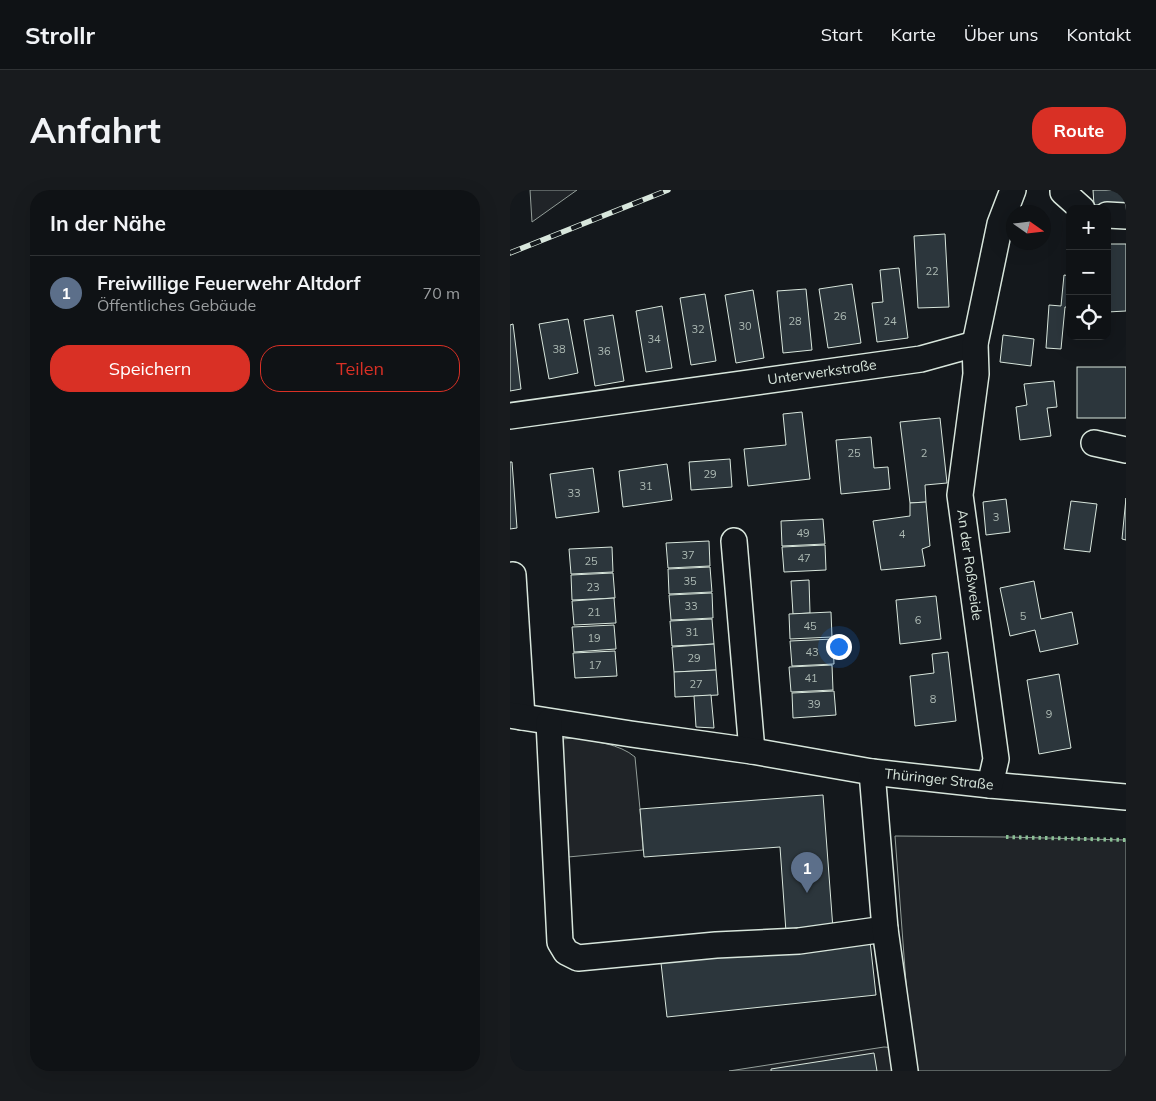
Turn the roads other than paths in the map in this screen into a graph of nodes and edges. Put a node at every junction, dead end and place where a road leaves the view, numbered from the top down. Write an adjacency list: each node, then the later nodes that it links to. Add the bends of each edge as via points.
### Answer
1 (1013, 190): 6 (street, via 1000,224)
2 (1063, 190): 3 (street)
3 (1078, 205)
4 (1111, 215): 5 (street)
5 (1126, 216)
6 (975, 344): 7 (street, Unterwerkstraße, via 921,358); 16 (street, An der Roßweide, via 976,374 960,495 996,759)
7 (510, 416)
8 (1094, 443): 9 (street)
9 (1126, 450)
10 (734, 540): 14 (street)
11 (513, 575): 12 (street, Thüringer Straße)
12 (516, 716): 13 (street, Thüringer Straße)
13 (549, 722): 14 (street, Thüringer Straße); 18 (street, via 560,942 566,952 578,958)
14 (752, 751): 15 (street, Thüringer Straße)
15 (872, 772): 16 (street, Thüringer Straße); 18 (street)
16 (990, 785): 17 (street, Thüringer Straße)
17 (1126, 797)
18 (885, 930): 19 (street)
19 (905, 1071)

